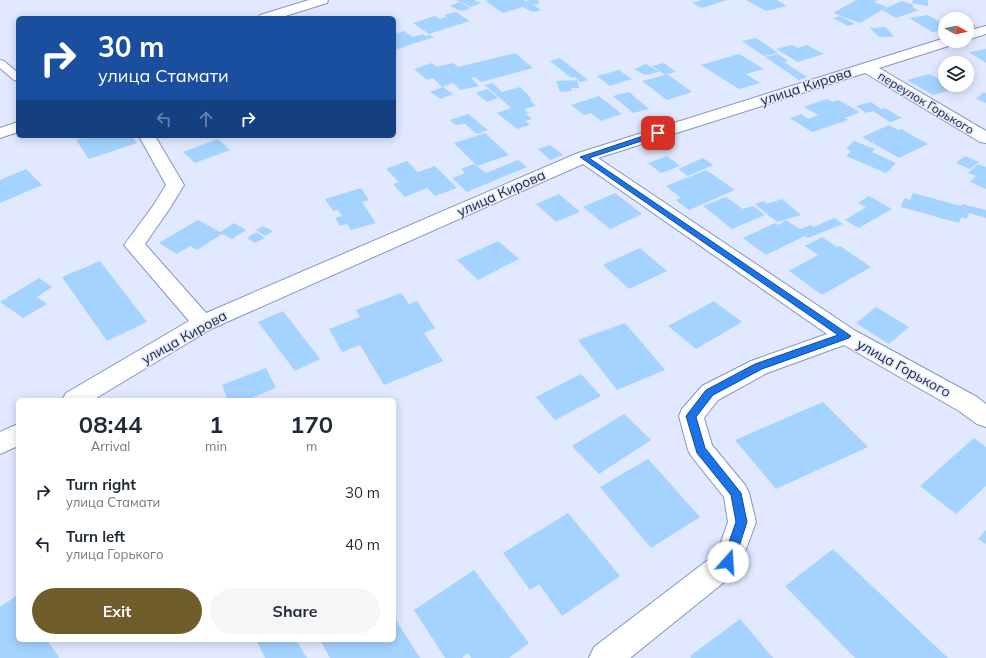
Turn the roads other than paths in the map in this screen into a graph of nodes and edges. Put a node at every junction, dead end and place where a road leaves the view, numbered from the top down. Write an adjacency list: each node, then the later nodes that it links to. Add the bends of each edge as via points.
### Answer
1 (322, 0): 2 (street)
2 (271, 16)
3 (986, 30): 4 (street)
4 (974, 34)
5 (938, 45): 7 (street, улица Кирова)
6 (0, 64): 8 (lane)
7 (866, 67): 12 (street, переулок Горького); 13 (street, улица Кирова)
8 (16, 76)
9 (16, 128): 10 (street)
10 (0, 133)
11 (148, 138): 14 (street, via 175,185 134,245)
12 (986, 138)
13 (584, 157): 14 (street, улица Кирова); 15 (street, улица Горького)
14 (202, 323): 16 (street, улица Кирова)
15 (846, 336): 17 (street, улица Горького, via 968,404); 20 (street, via 759,366 710,393 691,416 701,450 736,493 742,522 728,562)
16 (77, 398)
17 (986, 417)
18 (16, 435): 19 (street)
19 (0, 444)
20 (605, 658)

